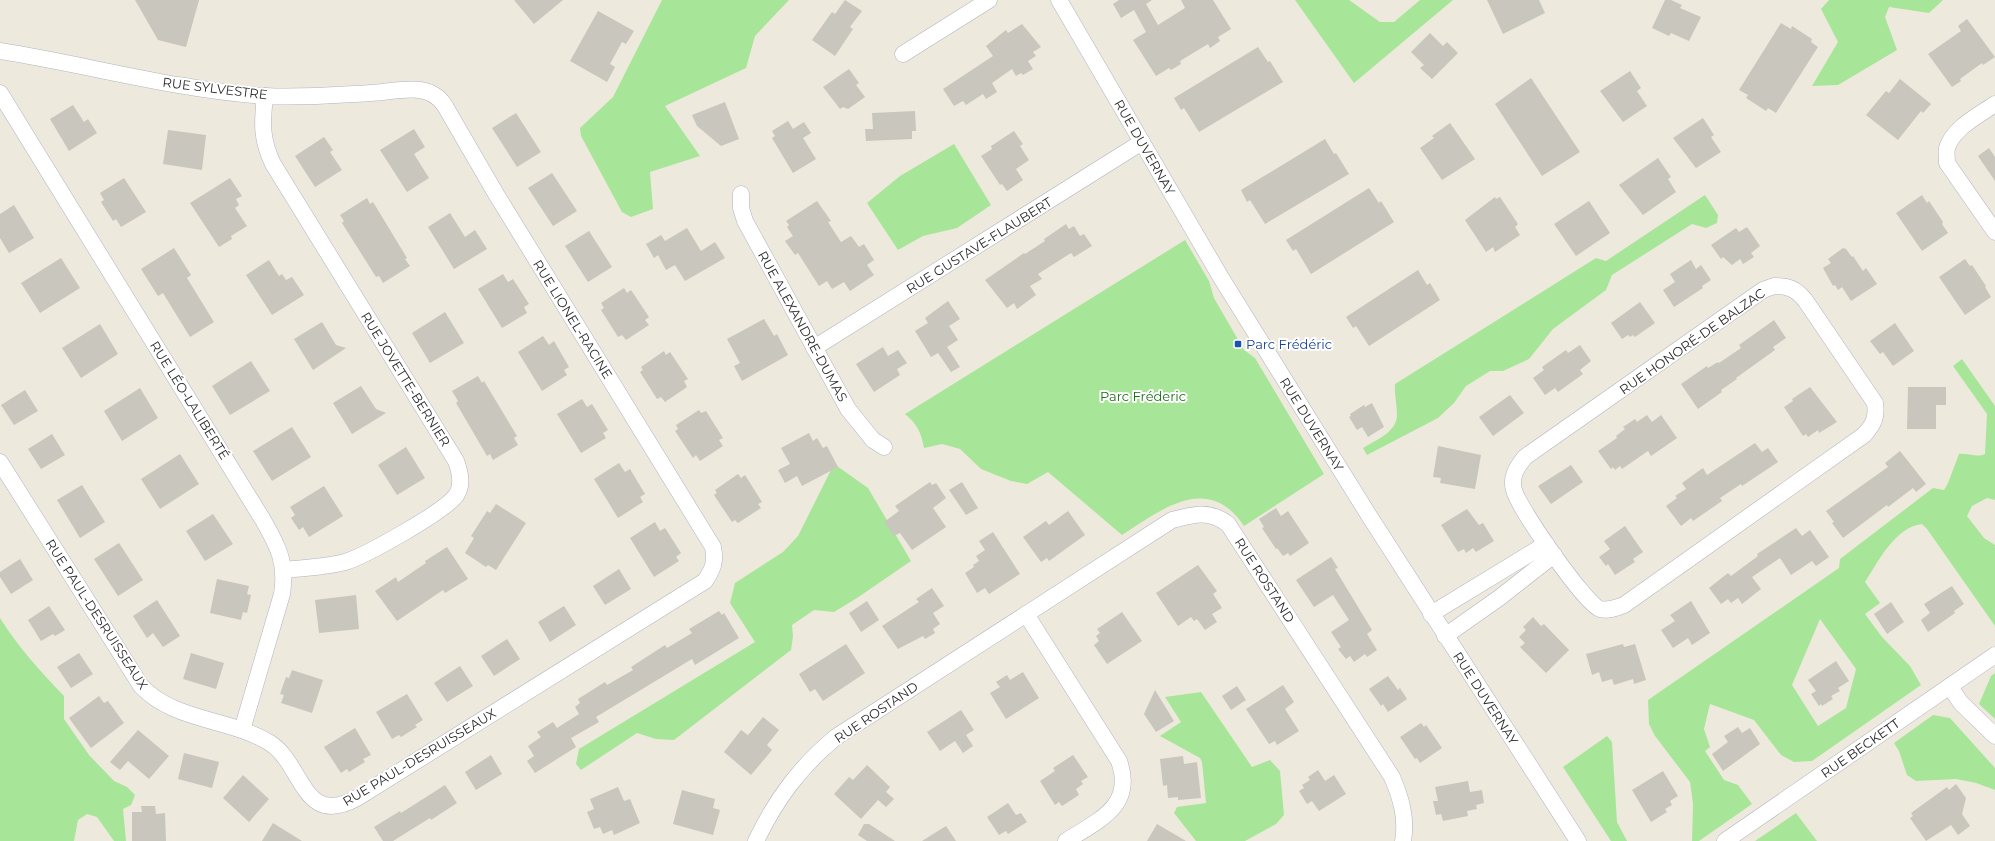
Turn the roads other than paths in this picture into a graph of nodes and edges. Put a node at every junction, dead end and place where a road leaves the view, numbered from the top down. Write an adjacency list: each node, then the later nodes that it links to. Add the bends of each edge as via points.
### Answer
1 (989, 0): 4 (street)
2 (1059, 0): 9 (street, RUE DUVERNAY)
3 (0, 51): 7 (street, RUE SYLVESTRE, via 178,85)
4 (903, 54)
5 (0, 92): 16 (street, RUE LÉO-LALIBERTÉ, via 263,520 282,557)
6 (433, 92): 7 (street, RUE SYLVESTRE, via 416,89 321,96); 17 (street, RUE LIONEL-RACINE, via 441,98 496,194 713,547 713,569)
7 (265, 96): 16 (street, RUE JOVETTE-BERNIER, via 263,136 273,164 456,461 460,472 458,493 442,509 375,548 345,562)
8 (1995, 104): 11 (street, via 1957,132 1949,142 1947,150 1947,164)
9 (1142, 142): 12 (street, RUE GUSTAVE-FLAUBERT); 19 (street, RUE DUVERNAY, via 1220,276)
10 (741, 194): 12 (street, RUE ALEXANDRE-DUMAS, via 741,208 745,221)
11 (1995, 232)
12 (814, 348): 13 (street, RUE ALEXANDRE-DUMAS, via 848,409 873,440)
13 (884, 447)
14 (0, 462): 23 (street, RUE PAUL-DESRUISSEAUX, via 141,686 150,695 176,709)
15 (1550, 549): 15 (street, RUE HONORÉ-DE BALZAC, via 1589,601 1600,608 1612,609 1624,605 1864,435 1873,425 1877,414 1875,403 1797,290 1786,286 1774,286 1763,290 1525,457 1513,477 1514,490); 19 (street); 20 (street, via 1530,572 1500,598)
16 (284, 570): 23 (street, RUE LÉO-LALIBERTÉ, via 282,594)
17 (705, 581): 23 (street, RUE PAUL-DESRUISSEAUX, via 346,804 337,807 326,806 309,796 288,763 272,744)
18 (1026, 614): 25 (street, RUE ROSTAND, via 826,745 777,801); 26 (street, via 1119,761 1123,773 1120,799 1112,810); 27 (street, RUE ROSTAND, via 1172,520 1201,514 1216,516 1228,524 1392,777 1403,808)
19 (1431, 614): 20 (street, RUE DUVERNAY)
20 (1445, 636): 28 (street, RUE DUVERNAY)
21 (1995, 655): 22 (street, RUE BECKETT)
22 (1950, 687): 24 (street, via 1961,703); 29 (street, RUE BECKETT)
23 (242, 730)
24 (1995, 736)
25 (756, 841)
26 (1066, 841)
27 (1403, 841)
28 (1578, 841)
29 (1725, 841)

